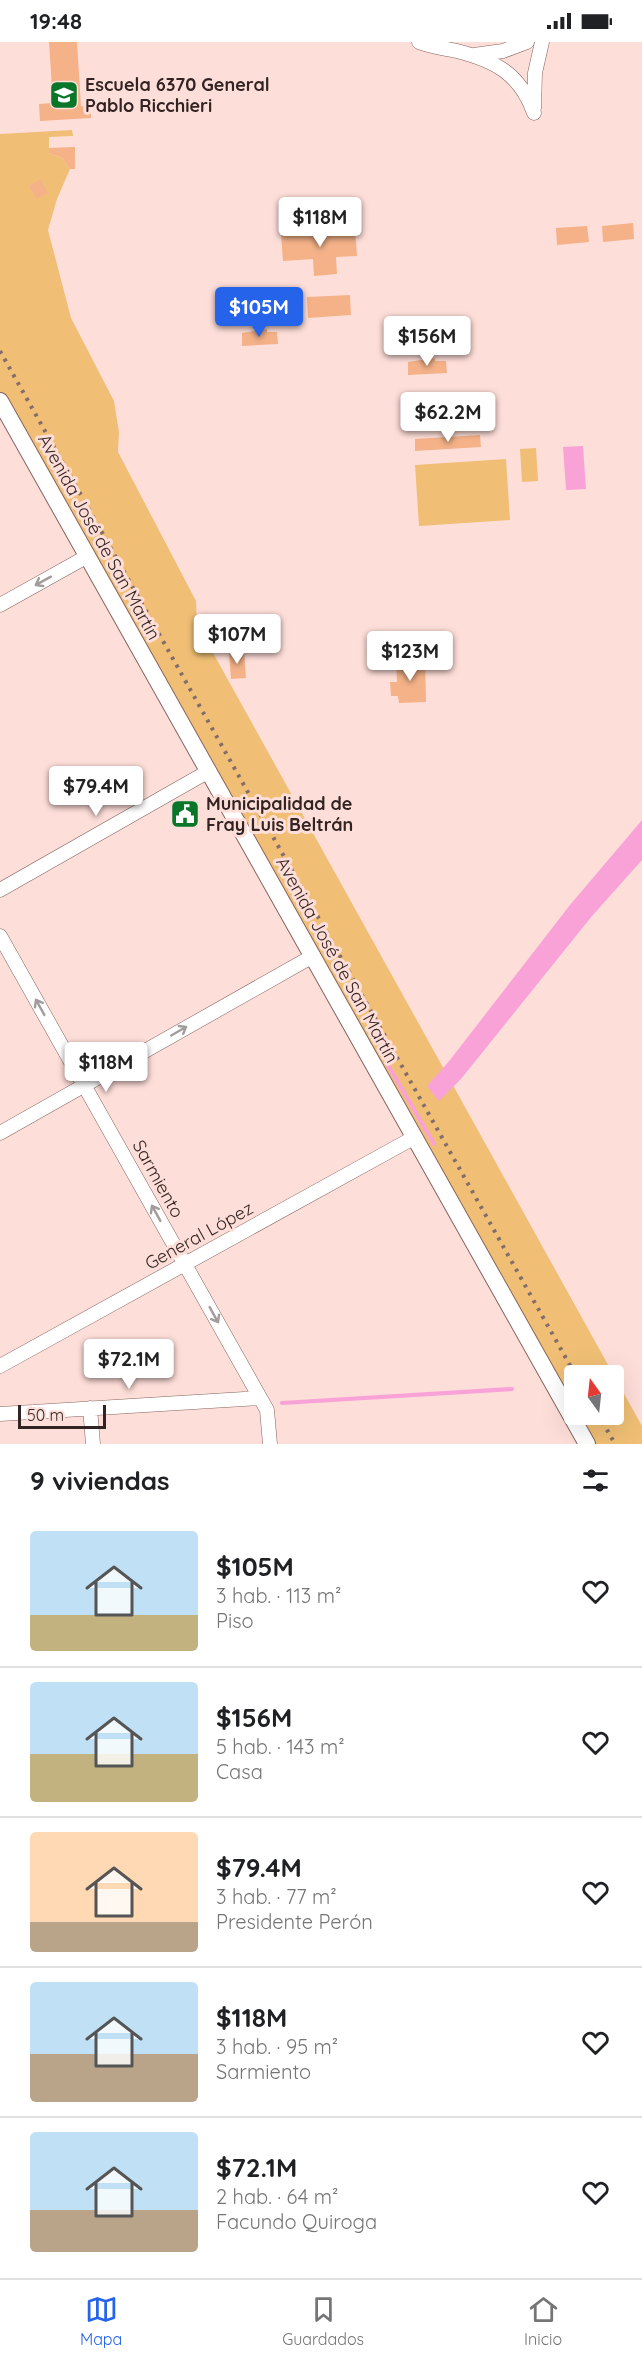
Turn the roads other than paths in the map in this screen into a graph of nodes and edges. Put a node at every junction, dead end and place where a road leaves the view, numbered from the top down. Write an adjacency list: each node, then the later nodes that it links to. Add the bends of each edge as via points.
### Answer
1 (419, 42): 4 (street)
2 (527, 42): 4 (street)
3 (542, 42): 4 (street, via 535,73 534,113 514,76)
4 (471, 56)
5 (0, 401): 6 (main road, Avenida José de San Martín)
6 (87, 557): 7 (street, one-way to 7); 8 (main road, Avenida José de San Martín)
7 (0, 605)
8 (208, 771): 9 (street); 11 (main road, Avenida José de San Martín)
9 (0, 890)
10 (0, 936): 12 (street, Sarmiento, one-way to 10)
11 (313, 956): 12 (street, one-way to 11); 14 (main road, Avenida José de San Martín)
12 (84, 1085): 13 (street); 15 (street, Sarmiento, one-way to 12)
13 (0, 1132)
14 (415, 1137): 15 (street, General López); 22 (main road, Avenida José de San Martín)
15 (185, 1264): 16 (street, General López); 17 (street, Sarmiento, one-way to 17)
16 (0, 1366)
17 (260, 1398): 18 (street); 21 (street, Sarmiento, via 267,1410)
18 (90, 1408): 19 (street); 20 (street)
19 (0, 1414)
20 (93, 1444)
21 (270, 1444)
22 (587, 1444)

